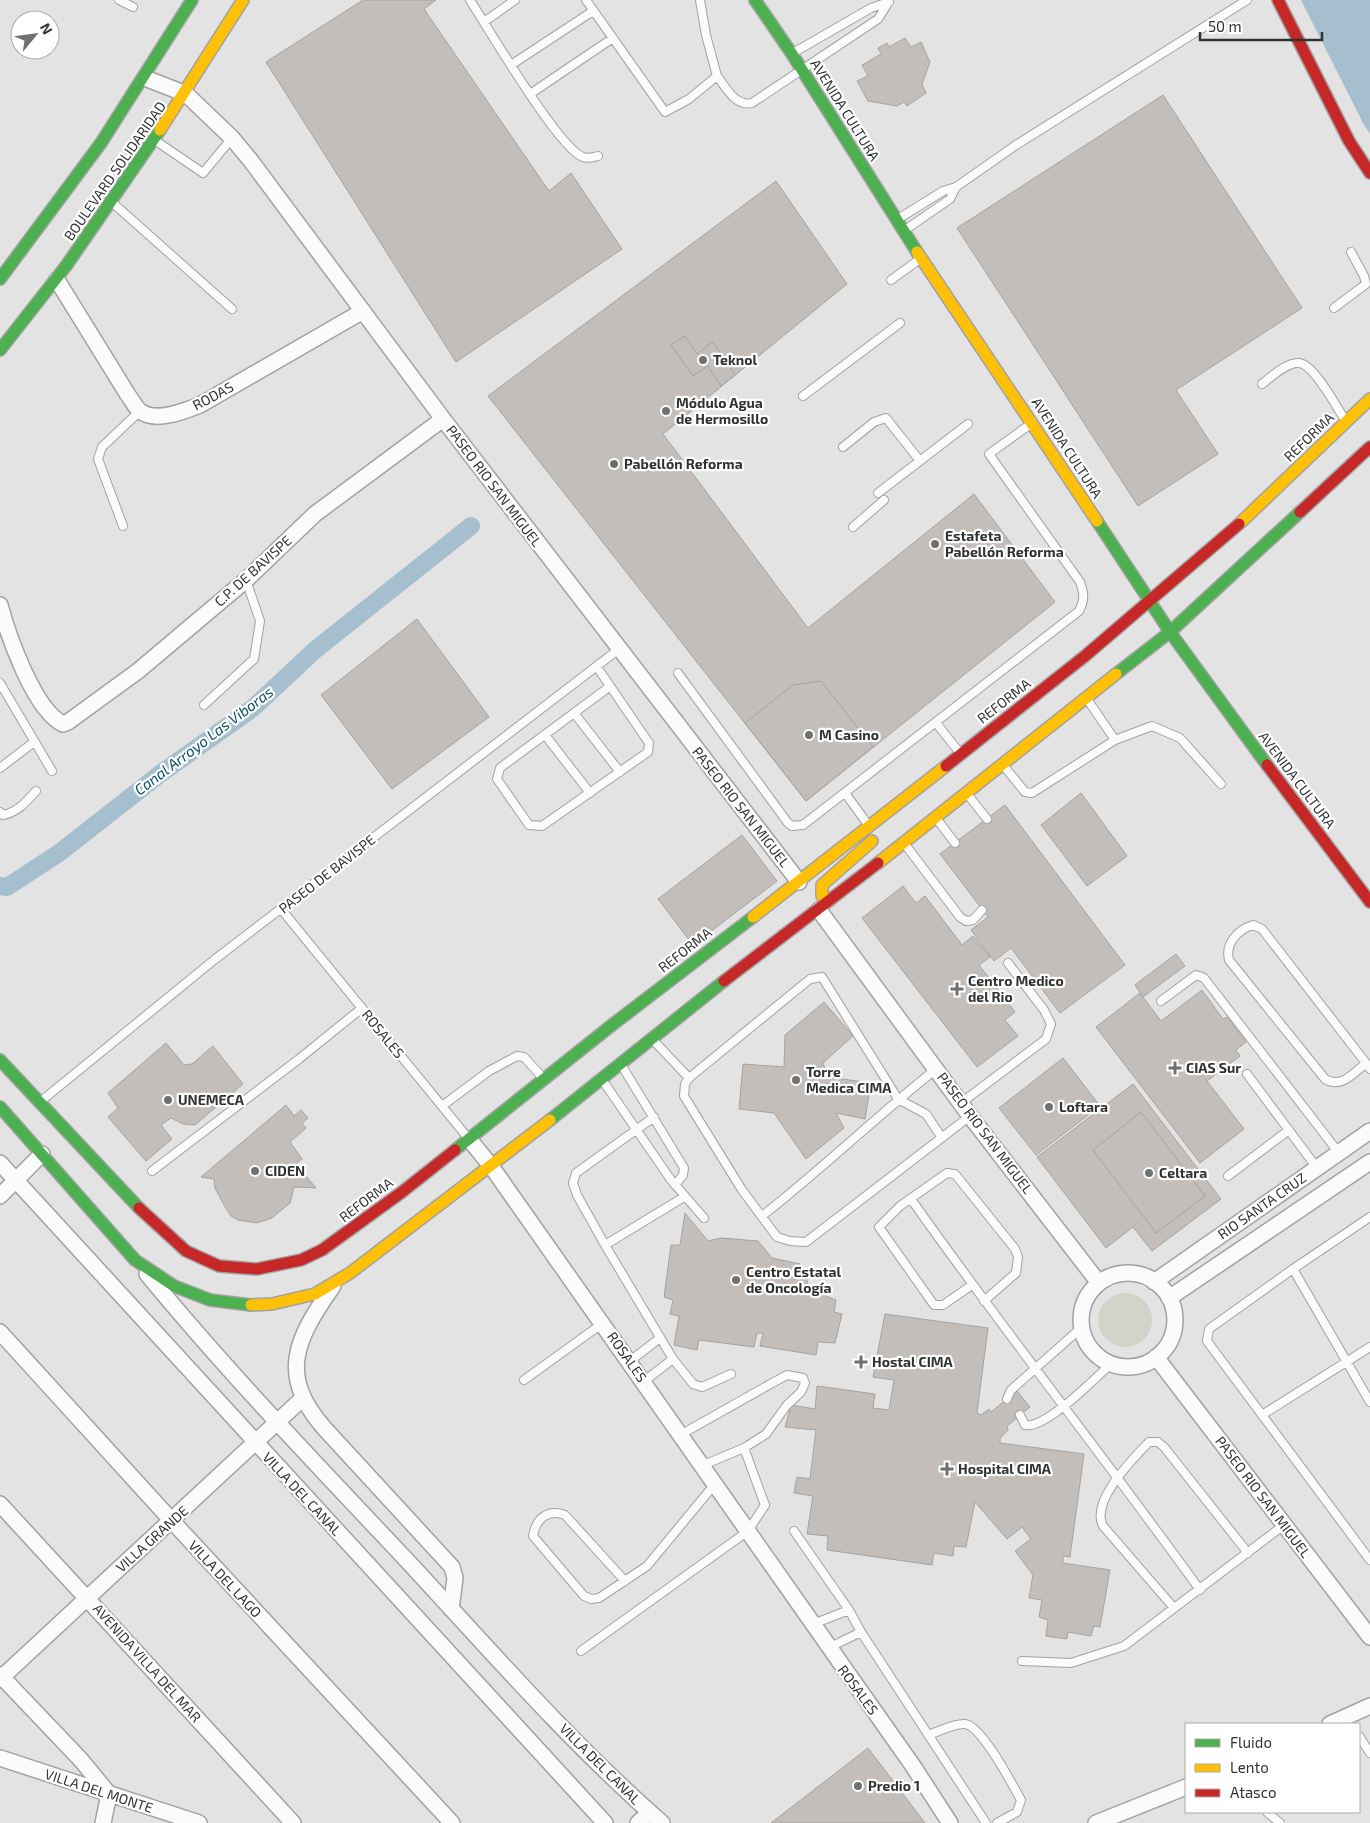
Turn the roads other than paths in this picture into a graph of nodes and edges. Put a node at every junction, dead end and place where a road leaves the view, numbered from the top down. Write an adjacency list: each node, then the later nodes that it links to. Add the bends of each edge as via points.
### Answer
1 (119, 0): 12 (lane)
2 (192, 0): 20 (main road, BOULEVARD SOLIDARIDAD)
3 (243, 0): 21 (main road, BOULEVARD SOLIDARIDAD)
4 (470, 0): 14 (lane)
5 (515, 0): 14 (lane)
6 (586, 0): 13 (lane)
7 (700, 0): 19 (lane)
8 (755, 0): 16 (main road, AVENIDA CULTURA)
9 (1247, 0): 27 (lane, via 1016,146)
10 (1278, 0): 26 (main road, via 1349,141)
11 (890, 1): 16 (lane, via 871,8); 18 (lane, via 878,19)
12 (133, 7)
13 (593, 11): 15 (lane); 17 (lane)
14 (484, 22): 17 (lane)
15 (614, 38): 19 (lane, via 665,112); 22 (lane)
16 (792, 54): 18 (main road, AVENIDA CULTURA)
17 (511, 65): 22 (lane)
18 (801, 69): 19 (lane, via 747,104 736,100); 29 (main road, AVENIDA CULTURA)
19 (717, 76)
20 (146, 78): 21 (street); 33 (main road, BOULEVARD SOLIDARIDAD, via 102,144)
21 (186, 94): 23 (street, PASEO RIO SAN MIGUEL); 24 (main road, BOULEVARD SOLIDARIDAD)
22 (530, 94): 25 (lane, via 556,131 578,154)
23 (232, 138): 24 (lane, via 203,173); 38 (street, PASEO RIO SAN MIGUEL)
24 (155, 140): 28 (main road, BOULEVARD SOLIDARIDAD)
25 (598, 156)
26 (1370, 173)
27 (956, 188): 29 (lane, via 943,191); 30 (lane, via 950,200)
28 (112, 203): 34 (main road, BOULEVARD SOLIDARIDAD); 37 (lane)
29 (896, 221): 30 (main road, AVENIDA CULTURA)
30 (903, 231): 32 (main road, AVENIDA CULTURA)
31 (1351, 252): 36 (lane, via 1366,284)
32 (922, 258): 35 (lane); 46 (main road, AVENIDA CULTURA)
33 (0, 279)
34 (57, 280): 40 (main road, BOULEVARD SOLIDARIDAD); 44 (street)
35 (891, 280)
36 (1334, 308)
37 (232, 309)
38 (363, 311): 44 (street, RODAS, via 200,405 178,413 148,415); 45 (street, PASEO RIO SAN MIGUEL)
39 (900, 323): 42 (lane)
40 (0, 350)
41 (1262, 384): 47 (lane, via 1298,362 1306,364)
42 (803, 396)
43 (1370, 400): 47 (main road, REFORMA)
44 (140, 411): 54 (lane, via 102,447 98,459)
45 (443, 419): 56 (street, C.P. DE BAVISPE, via 315,514); 60 (street, PASEO RIO SAN MIGUEL)
46 (1033, 422): 57 (main road, AVENIDA CULTURA); 68 (lane, via 989,454 1080,582 1084,602 1079,611)
47 (1346, 422): 57 (main road, REFORMA)
48 (968, 424): 51 (lane)
49 (842, 447): 51 (lane, via 874,422 886,418)
50 (1370, 447): 59 (main road)
51 (920, 461): 52 (lane)
52 (878, 493)
53 (884, 500): 55 (lane)
54 (123, 526)
55 (853, 527)
56 (246, 580): 58 (street, C.P. DE BAVISPE, via 138,671 63,724 53,716 25,675); 66 (lane, via 260,621 254,659)
57 (1150, 602): 59 (main road, AVENIDA CULTURA); 72 (main road, REFORMA)
58 (0, 605)
59 (1170, 632): 65 (main road); 91 (main road, AVENIDA CULTURA)
60 (618, 650): 61 (lane, PASEO DE BAVISPE); 89 (street, PASEO RIO SAN MIGUEL)
61 (596, 667): 64 (lane); 93 (lane, PASEO DE BAVISPE)
62 (678, 673): 81 (lane, via 792,826 803,825)
63 (0, 683): 71 (lane)
64 (609, 686): 67 (lane); 76 (lane, via 650,748)
65 (1086, 697): 70 (lane); 73 (main road)
66 (204, 705)
67 (574, 713): 69 (lane); 76 (lane)
68 (936, 724): 72 (lane); 81 (lane)
69 (545, 734): 80 (lane); 80 (lane, via 500,768 497,774 497,779 529,825 542,826)
70 (1115, 740): 73 (lane, via 1032,793 1025,792); 77 (lane, via 1152,726 1180,738)
71 (34, 742): 74 (lane); 75 (lane)
72 (961, 754): 83 (main road, REFORMA)
73 (1002, 763): 79 (main road)
74 (0, 768)
75 (52, 771)
76 (620, 772): 80 (lane)
77 (1221, 784)
78 (36, 792): 82 (lane, via 11,813 3,815)
79 (966, 792): 84 (main road); 85 (lane)
80 (590, 793)
81 (845, 793): 86 (lane)
82 (0, 812)
83 (885, 814): 86 (main road, REFORMA); 92 (main road, via 878,836 822,885)
84 (935, 816): 87 (main road); 88 (lane)
85 (987, 819)
86 (869, 826): 89 (main road, REFORMA)
87 (903, 842): 92 (main road); 94 (lane, via 960,917 966,921 973,920)
88 (955, 842)
89 (800, 882): 90 (main road, REFORMA)
90 (783, 895): 95 (main road, via 772,912); 106 (main road, REFORMA)
91 (1370, 902)
92 (824, 906): 99 (main road, via 722,975); 103 (street, PASEO RIO SAN MIGUEL)
93 (281, 909): 98 (lane, ROSALES); 109 (lane, PASEO DE BAVISPE)
94 (982, 910)
95 (723, 955)
96 (1008, 963): 110 (lane, via 1044,1010 1051,1024 1046,1039)
97 (1160, 1001): 120 (lane, via 1196,975 1204,978)
98 (362, 1008): 111 (lane, ROSALES); 126 (lane)
99 (652, 1039): 101 (main road); 105 (lane)
100 (0, 1061): 109 (main road, REFORMA)
101 (621, 1065): 107 (main road); 114 (lane)
102 (1368, 1066): 102 (lane, via 1262,929 1253,925 1247,927 1229,943 1227,952 1230,960 1325,1079 1342,1082)
103 (936, 1069): 108 (lane); 110 (street, PASEO RIO SAN MIGUEL)
104 (1247, 1074): 116 (lane)
105 (689, 1078): 108 (lane, via 810,979 817,977 825,979); 133 (lane, via 684,1096 742,1190)
106 (544, 1079): 111 (lane, via 524,1057 517,1056 488,1071); 119 (main road, REFORMA)
107 (602, 1079): 115 (lane); 124 (main road)
108 (898, 1099): 118 (lane, via 926,1114); 133 (lane)
109 (38, 1103): 119 (main road, REFORMA, via 168,1237 200,1259 232,1268 278,1266 322,1250)
110 (961, 1103): 113 (street, PASEO RIO SAN MIGUEL)
111 (442, 1106): 119 (lane, ROSALES)
112 (0, 1107): 121 (main road)
113 (970, 1116): 118 (lane); 140 (street, PASEO RIO SAN MIGUEL)
114 (654, 1117): 115 (lane); 129 (lane, via 684,1168)
115 (636, 1129): 129 (lane); 136 (lane, via 576,1173 573,1183)
116 (1289, 1130): 125 (lane); 127 (lane)
117 (1370, 1131): 120 (street, RIO SANTA CRUZ)
118 (942, 1138): 133 (lane, via 806,1242 790,1242 777,1237)
119 (469, 1139): 124 (street, ROSALES)
120 (1339, 1152): 125 (street, RIO SANTA CRUZ)
121 (42, 1154): 128 (street); 137 (main road)
122 (1370, 1162): 143 (street, RIO SANTA CRUZ)
123 (0, 1163): 128 (street, VILLA DEL CANAL)
124 (491, 1166): 141 (main road); 145 (street, ROSALES)
125 (1317, 1168): 139 (street, RIO SANTA CRUZ)
126 (152, 1171)
127 (1228, 1176)
128 (16, 1181): 130 (street); 167 (street, VILLA DEL CANAL)
129 (675, 1185): 131 (lane)
130 (0, 1196)
131 (684, 1197): 135 (lane); 136 (lane)
132 (911, 1199): 142 (lane); 142 (lane, via 879,1226 930,1302 943,1305); 144 (lane, via 942,1175 955,1174 1015,1248 1018,1257 1016,1273)
133 (762, 1216)
134 (1370, 1217): 138 (lane)
135 (704, 1218)
136 (605, 1245): 148 (lane)
137 (135, 1260): 141 (main road, via 174,1286 225,1303 272,1304 314,1294); 165 (street, VILLA DEL CANAL)
138 (1293, 1269): 153 (lane); 163 (lane, via 1209,1330 1206,1336)
139 (1154, 1282): 140 (street, via 1141,1275 1125,1273 1110,1276); 143 (street)
140 (1099, 1283): 146 (street, via 1087,1297 1081,1312)
141 (334, 1285): 159 (street, via 315,1312 298,1350 296,1378)
142 (972, 1285): 144 (lane)
143 (1169, 1298): 150 (street, via 1174,1313 1174,1330)
144 (984, 1301): 155 (lane)
145 (603, 1323): 152 (street, ROSALES); 157 (lane)
146 (1081, 1328): 154 (street, via 1097,1356); 155 (lane)
147 (0, 1332): 173 (street, VILLA DEL LAGO)
148 (660, 1338): 151 (lane); 152 (lane)
149 (1370, 1347): 153 (lane)
150 (1156, 1357): 154 (street, via 1142,1365); 174 (street, PASEO RIO SAN MIGUEL)
151 (673, 1359): 156 (lane, via 697,1387); 158 (lane)
152 (630, 1361): 158 (street, ROSALES)
153 (1347, 1362): 161 (lane); 163 (lane)
154 (1110, 1364): 162 (lane)
155 (1034, 1369): 160 (lane, via 1011,1390); 162 (lane)
156 (731, 1374)
157 (524, 1380)
158 (643, 1382): 166 (street, ROSALES)
159 (303, 1398): 165 (street, VILLA GRANDE); 183 (street, via 325,1429 452,1567 455,1578)
160 (1007, 1399)
161 (1370, 1402)
162 (1064, 1408): 164 (lane, via 1030,1426 1025,1425); 170 (lane)
163 (1262, 1415): 178 (lane)
164 (1020, 1416)
165 (278, 1422): 167 (street, VILLA GRANDE); 183 (street, VILLA DEL CANAL)
166 (680, 1435): 168 (lane, via 787,1375 803,1378 805,1383 801,1392 766,1434); 169 (street, ROSALES)
167 (256, 1443): 173 (street, VILLA GRANDE); 207 (street, VILLA DEL CANAL)
168 (744, 1448): 169 (lane); 175 (lane, via 765,1505)
169 (701, 1466): 171 (street, ROSALES)
170 (1118, 1476): 177 (lane, via 1149,1442 1158,1442); 180 (lane); 182 (lane, via 1100,1510 1099,1519)
171 (714, 1484): 175 (street, ROSALES); 179 (lane, via 647,1566)
172 (0, 1504): 181 (street, AVENIDA VILLA DEL MAR)
173 (172, 1522): 181 (street, VILLA GRANDE); 206 (street, VILLA DEL LAGO)
174 (1284, 1525): 177 (lane); 187 (street, PASEO RIO SAN MIGUEL)
175 (748, 1530): 185 (street, ROSALES); 189 (lane)
176 (794, 1531): 184 (lane)
177 (1248, 1553): 180 (lane)
178 (1370, 1560)
179 (625, 1581): 179 (lane, via 600,1598 584,1596 541,1547 533,1536 534,1528 546,1513 555,1511 565,1515)
180 (1200, 1590): 182 (lane)
181 (88, 1598): 191 (street, VILLA GRANDE); 205 (street, AVENIDA VILLA DEL MAR)
182 (1174, 1608): 190 (lane, via 1124,1646 1071,1662)
183 (451, 1609): 201 (street, VILLA DEL CANAL, via 587,1752)
184 (849, 1610): 185 (lane); 186 (lane)
185 (812, 1624): 188 (street, ROSALES)
186 (861, 1632): 188 (lane); 195 (lane)
187 (1370, 1637)
188 (828, 1648): 210 (street, ROSALES)
189 (581, 1651)
190 (1022, 1660)
191 (1, 1677): 200 (street)
192 (1370, 1706): 193 (street)
193 (1349, 1721): 194 (street)
194 (1336, 1723)
195 (928, 1735): 211 (lane); 212 (lane, via 963,1724 973,1726 982,1736 1021,1800 1017,1812)
196 (1360, 1737): 197 (lane)
197 (1369, 1749)
198 (0, 1758): 200 (street, VILLA DEL MONTE)
199 (1185, 1787): 213 (street)
200 (109, 1794): 203 (street); 204 (street, VILLA DEL MONTE)
201 (650, 1812): 208 (street); 209 (street, VILLA DEL CANAL)
202 (1268, 1813): 214 (lane)
203 (104, 1823)
204 (199, 1823)
205 (293, 1823)
206 (452, 1823)
207 (605, 1823)
208 (638, 1823)
209 (662, 1823)
210 (950, 1823)
211 (986, 1823)
212 (997, 1823)
213 (1096, 1823)
214 (1280, 1823)

